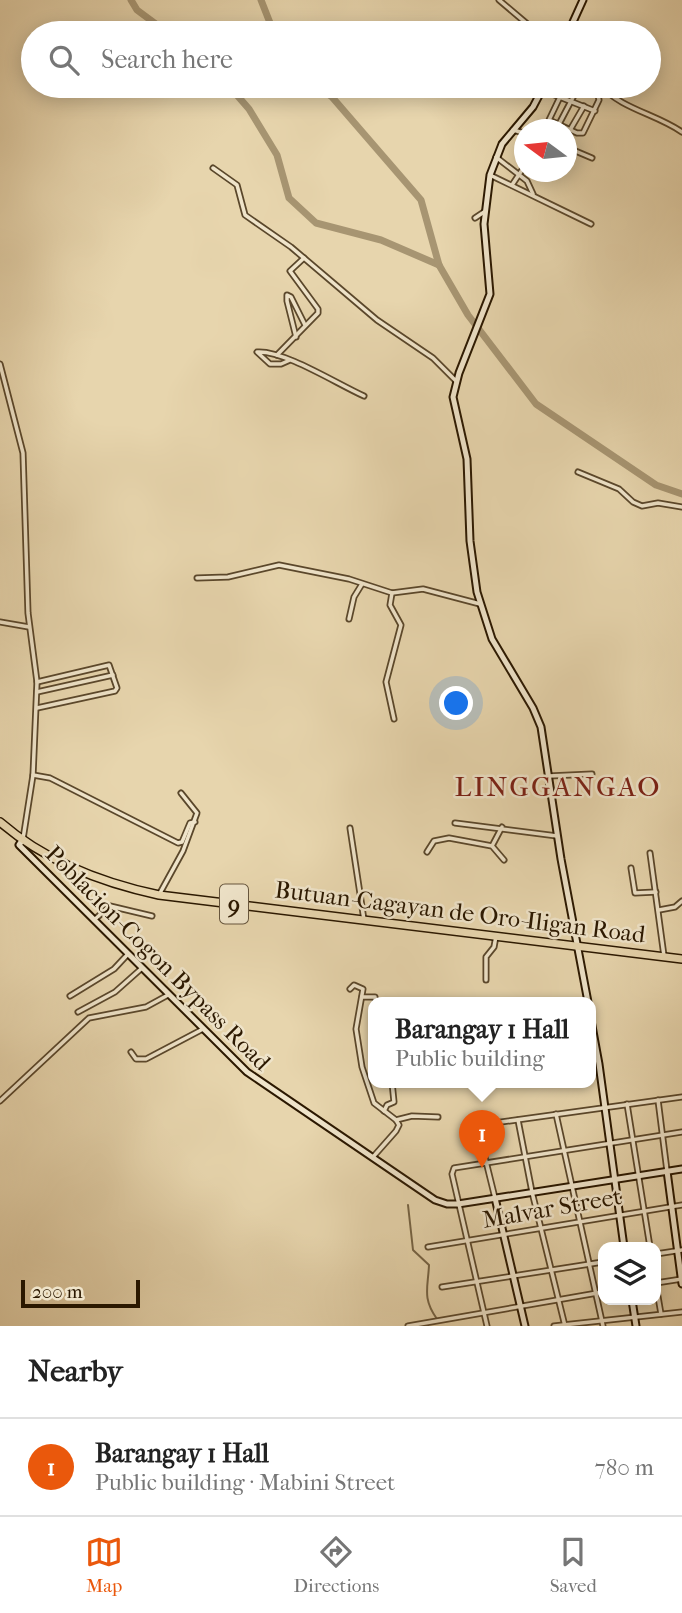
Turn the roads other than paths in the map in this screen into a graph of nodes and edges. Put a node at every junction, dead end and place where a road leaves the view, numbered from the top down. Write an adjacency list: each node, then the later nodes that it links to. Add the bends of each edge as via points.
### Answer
1 (499, 0): 3 (street)
2 (583, 0): 4 (street)
3 (524, 21)
4 (573, 21)
5 (538, 98): 17 (street)
6 (559, 98): 14 (street, via 548,117)
7 (562, 98): 11 (street)
8 (574, 98): 11 (street)
9 (598, 98): 13 (street)
10 (614, 98): 19 (street)
11 (572, 102): 12 (street); 15 (street)
12 (584, 106): 13 (street); 16 (street)
13 (595, 111): 18 (street, via 583,133)
14 (551, 119)
15 (562, 119)
16 (576, 119)
17 (513, 130): 21 (street)
18 (577, 132)
19 (682, 132)
20 (577, 152): 22 (street)
21 (496, 157): 24 (street); 25 (street)
22 (592, 158)
23 (213, 168): 33 (street, via 237,185 245,215)
24 (514, 170)
25 (490, 175): 28 (street); 30 (street)
26 (514, 182): 28 (street)
27 (528, 182): 29 (street)
28 (512, 185): 29 (street)
29 (534, 196): 32 (street)
30 (484, 212): 31 (street); 39 (street, via 490,288)
31 (475, 218)
32 (591, 224)
33 (304, 258): 34 (street, via 290,271 318,310); 39 (street, via 377,320 433,358)
34 (305, 325): 35 (street); 35 (street, via 288,295)
35 (296, 337): 36 (street)
36 (277, 355): 37 (street); 37 (street, via 257,352 270,364)
37 (290, 360): 40 (street)
38 (0, 364): 49 (street, via 23,453)
39 (456, 382): 46 (street, via 453,397 467,459 470,541)
40 (364, 396)
41 (578, 472): 42 (street, via 619,489 642,506)
42 (682, 507)
43 (197, 578): 44 (street, via 228,577 279,565)
44 (362, 584): 45 (street); 47 (street)
45 (392, 593): 46 (street, via 423,589); 54 (street, via 390,605 401,625 386,682)
46 (480, 604): 57 (street, via 492,639 539,721)
47 (349, 619)
48 (0, 622): 49 (street)
49 (29, 627): 51 (street)
50 (113, 675): 51 (street, via 109,665); 52 (street); 53 (street, via 115,691)
51 (37, 682): 52 (street)
52 (37, 692): 53 (street)
53 (37, 708): 56 (street)
54 (394, 719)
55 (593, 774): 57 (street)
56 (33, 775): 60 (street, via 50,778 177,843); 66 (street)
57 (549, 776): 64 (street)
58 (181, 793): 60 (street, via 197,813)
59 (0, 822): 66 (highway, Butuan-Cagayan de Oro-Iligan Road / 9)
60 (195, 822): 74 (street)
61 (455, 823): 62 (street)
62 (502, 827): 64 (street); 65 (street)
63 (350, 828): 79 (street)
64 (557, 836): 81 (street)
65 (497, 838): 67 (street); 68 (street)
66 (23, 839): 74 (highway, Butuan-Cagayan de Oro-Iligan Road / 9, via 89,875); 78 (street, Poblacion-Cogon Bypass Road, via 19,845)
67 (492, 846): 68 (street); 69 (street, via 445,838 434,841)
68 (495, 851): 71 (street)
69 (427, 852)
70 (650, 853): 73 (street)
71 (504, 860)
72 (631, 868): 73 (street, via 635,893)
73 (656, 892): 76 (street)
74 (159, 895): 79 (highway, Butuan-Cagayan de Oro-Iligan Road / 9)
75 (682, 901): 76 (street)
76 (659, 910): 83 (street)
77 (152, 916): 78 (street, via 110,906)
78 (94, 920): 82 (street, Poblacion-Cogon Bypass Road)
79 (364, 920): 80 (highway, Butuan-Cagayan de Oro-Iligan Road / 9)
80 (496, 936): 81 (highway, Butuan-Cagayan de Oro-Iligan Road / 9); 86 (street, via 486,957)
81 (578, 946): 83 (highway, Butuan-Cagayan de Oro-Iligan Road / 9); 92 (street)
82 (128, 954): 85 (street, Poblacion-Cogon Bypass Road); 89 (street, via 114,969)
83 (664, 956): 84 (highway, Butuan-Cagayan de Oro-Iligan Road / 9)
84 (682, 959)
85 (142, 968): 88 (street, Poblacion-Cogon Bypass Road); 93 (street, via 115,992)
86 (486, 980)
87 (351, 989): 90 (street, via 354,985 363,989)
88 (168, 995): 94 (street, Poblacion-Cogon Bypass Road); 102 (street, via 146,1007 89,1018)
89 (70, 996)
90 (362, 997): 91 (street); 97 (street, via 356,1029)
91 (368, 997)
92 (587, 997)
93 (78, 1012)
94 (203, 1029): 95 (street, via 146,1059 136,1059); 116 (street, Poblacion-Cogon Bypass Road, via 256,1080)
95 (131, 1052)
96 (596, 1054): 104 (street)
97 (368, 1087)
98 (368, 1088): 105 (street, via 372,1101)
99 (393, 1088): 105 (street, via 394,1102)
100 (682, 1097): 101 (street)
101 (658, 1100): 103 (street); 111 (street)
102 (0, 1101)
103 (627, 1104): 104 (street); 112 (street)
104 (604, 1107): 106 (street); 113 (street)
105 (384, 1111): 109 (street)
106 (556, 1114): 108 (street); 114 (street)
107 (438, 1117): 109 (street)
108 (518, 1119): 115 (street); 117 (street, via 478,1129)
109 (396, 1120): 116 (street, via 398,1129)
110 (682, 1132): 111 (street)
111 (662, 1135): 112 (street); 119 (street)
112 (633, 1140): 113 (street); 120 (street)
113 (609, 1143): 114 (street); 121 (street)
114 (564, 1150): 115 (street); 122 (street)
115 (525, 1156): 117 (street); 123 (street)
116 (373, 1157): 125 (street, Poblacion-Cogon Bypass Road, via 435,1200)
117 (486, 1162): 124 (street); 125 (street, via 453,1170)
118 (682, 1169): 119 (street)
119 (667, 1171): 120 (street); 127 (street)
120 (639, 1176): 121 (street); 128 (street)
121 (614, 1180): 122 (street); 129 (street)
122 (572, 1186): 123 (street); 130 (street)
123 (532, 1192): 124 (street); 131 (street)
124 (495, 1198): 125 (street); 132 (street)
125 (458, 1204): 133 (street)
126 (682, 1205): 127 (street, Malvar Street)
127 (671, 1206): 128 (street, Malvar Street); 137 (street)
128 (644, 1211): 129 (street, Malvar Street); 135 (street)
129 (619, 1215): 130 (street, Malvar Street); 134 (street)
130 (580, 1222): 131 (street, Malvar Street); 140 (street)
131 (541, 1228): 132 (street, Malvar Street); 141 (street)
132 (504, 1235): 133 (street, Malvar Street); 142 (street)
133 (467, 1241): 136 (street, Malvar Street); 144 (street)
134 (623, 1242)
135 (649, 1242)
136 (428, 1247)
137 (680, 1251): 138 (street); 143 (street)
138 (661, 1253)
139 (598, 1263): 140 (street)
140 (589, 1264): 141 (street); 147 (street)
141 (551, 1270): 142 (street); 148 (street)
142 (514, 1275): 144 (street); 151 (street)
143 (682, 1280): 145 (street)
144 (478, 1281): 146 (street); 153 (street)
145 (661, 1283)
146 (442, 1287)
147 (596, 1293): 148 (street); 156 (street)
148 (559, 1300): 151 (street); 158 (street)
149 (633, 1305): 155 (street)
150 (660, 1305): 154 (street)
151 (521, 1307): 153 (street); 161 (street)
152 (682, 1312): 154 (street)
153 (485, 1313): 157 (street); 160 (street)
154 (662, 1314): 155 (street)
155 (634, 1316): 156 (street); 163 (street)
156 (602, 1323): 158 (street)
157 (419, 1325): 159 (street)
158 (565, 1325): 162 (street)
159 (408, 1326)
160 (487, 1326)
161 (526, 1326)
162 (554, 1326)
163 (636, 1326)

